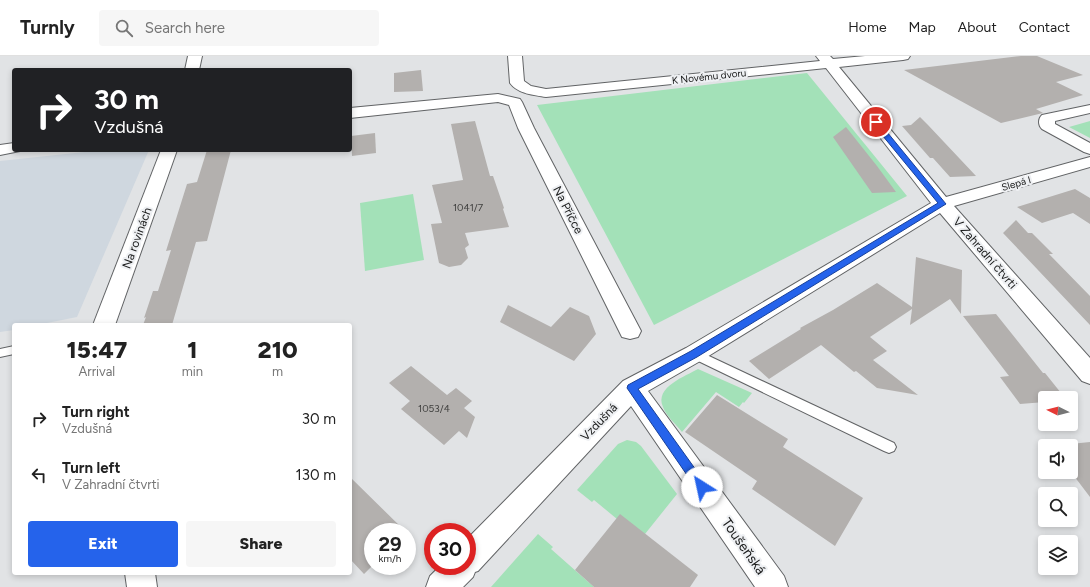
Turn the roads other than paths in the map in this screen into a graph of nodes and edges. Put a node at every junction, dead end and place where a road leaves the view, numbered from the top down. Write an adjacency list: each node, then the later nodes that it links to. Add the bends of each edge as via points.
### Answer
1 (195, 56): 5 (street)
2 (515, 56): 4 (street, K Novému dvoru, via 517,83 528,89 546,92)
3 (903, 56): 4 (street, K Novému dvoru)
4 (825, 60): 13 (street, V Zahradní čtvrti)
5 (192, 68)
6 (1090, 109): 9 (street, via 1047,118 1047,126)
7 (352, 113): 15 (street, Na Příčce, via 498,98 515,102)
8 (12, 148): 10 (street)
9 (1090, 148)
10 (0, 150)
11 (168, 152): 14 (street, Na rovinách)
12 (1090, 162): 13 (street, Slepá I)
13 (942, 204): 18 (street, Vzdušná); 19 (street, V Zahradní čtvrti)
14 (105, 323)
15 (630, 332)
16 (12, 350): 17 (lane)
17 (0, 353)
18 (694, 354): 20 (street, Vzdušná); 21 (lane)
19 (1090, 374)
20 (632, 388): 22 (street, Vzdušná); 27 (street, Toušeňská)
21 (889, 447)
22 (476, 551)
23 (140, 575): 25 (street)
24 (453, 575): 26 (street)
25 (142, 587)
26 (442, 587)
27 (773, 587)

